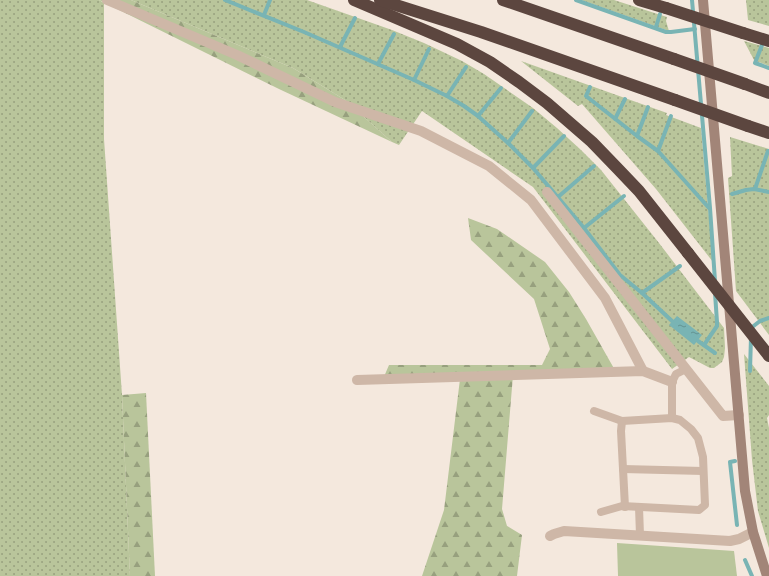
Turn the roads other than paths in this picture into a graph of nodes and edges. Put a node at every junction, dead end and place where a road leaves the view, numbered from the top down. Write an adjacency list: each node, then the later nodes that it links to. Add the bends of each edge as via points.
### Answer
1 (107, 0): 13 (street, via 237,54 335,102 421,131 488,166 531,200 605,298)
2 (354, 0): 11 (highway, bridge, via 458,44 490,62 547,103 592,142 639,191)
3 (380, 0): 9 (highway, bridge, via 481,32)
4 (503, 0): 8 (highway, bridge)
5 (639, 0): 7 (highway, bridge)
6 (703, 0): 17 (main road)
7 (769, 41)
8 (769, 93)
9 (769, 133)
10 (547, 192): 12 (street)
11 (769, 356)
12 (686, 369): 15 (lane, via 676,374); 17 (street, via 723,416)
13 (642, 371): 14 (street); 15 (street)
14 (357, 380)
15 (672, 382): 18 (lane)
16 (594, 411): 19 (lane)
17 (739, 415): 25 (main road, via 745,491)
18 (672, 418): 19 (lane); 21 (lane, via 680,420 698,438 703,457)
19 (622, 421): 20 (lane)
20 (623, 469): 21 (lane); 22 (lane)
21 (703, 471): 23 (lane, via 705,505 699,510)
22 (625, 506): 23 (lane); 24 (lane)
23 (639, 507): 26 (lane)
24 (601, 512)
25 (753, 532): 26 (street, via 730,540); 28 (main road)
26 (640, 535): 27 (street, via 564,531)
27 (550, 536)
28 (768, 576)

